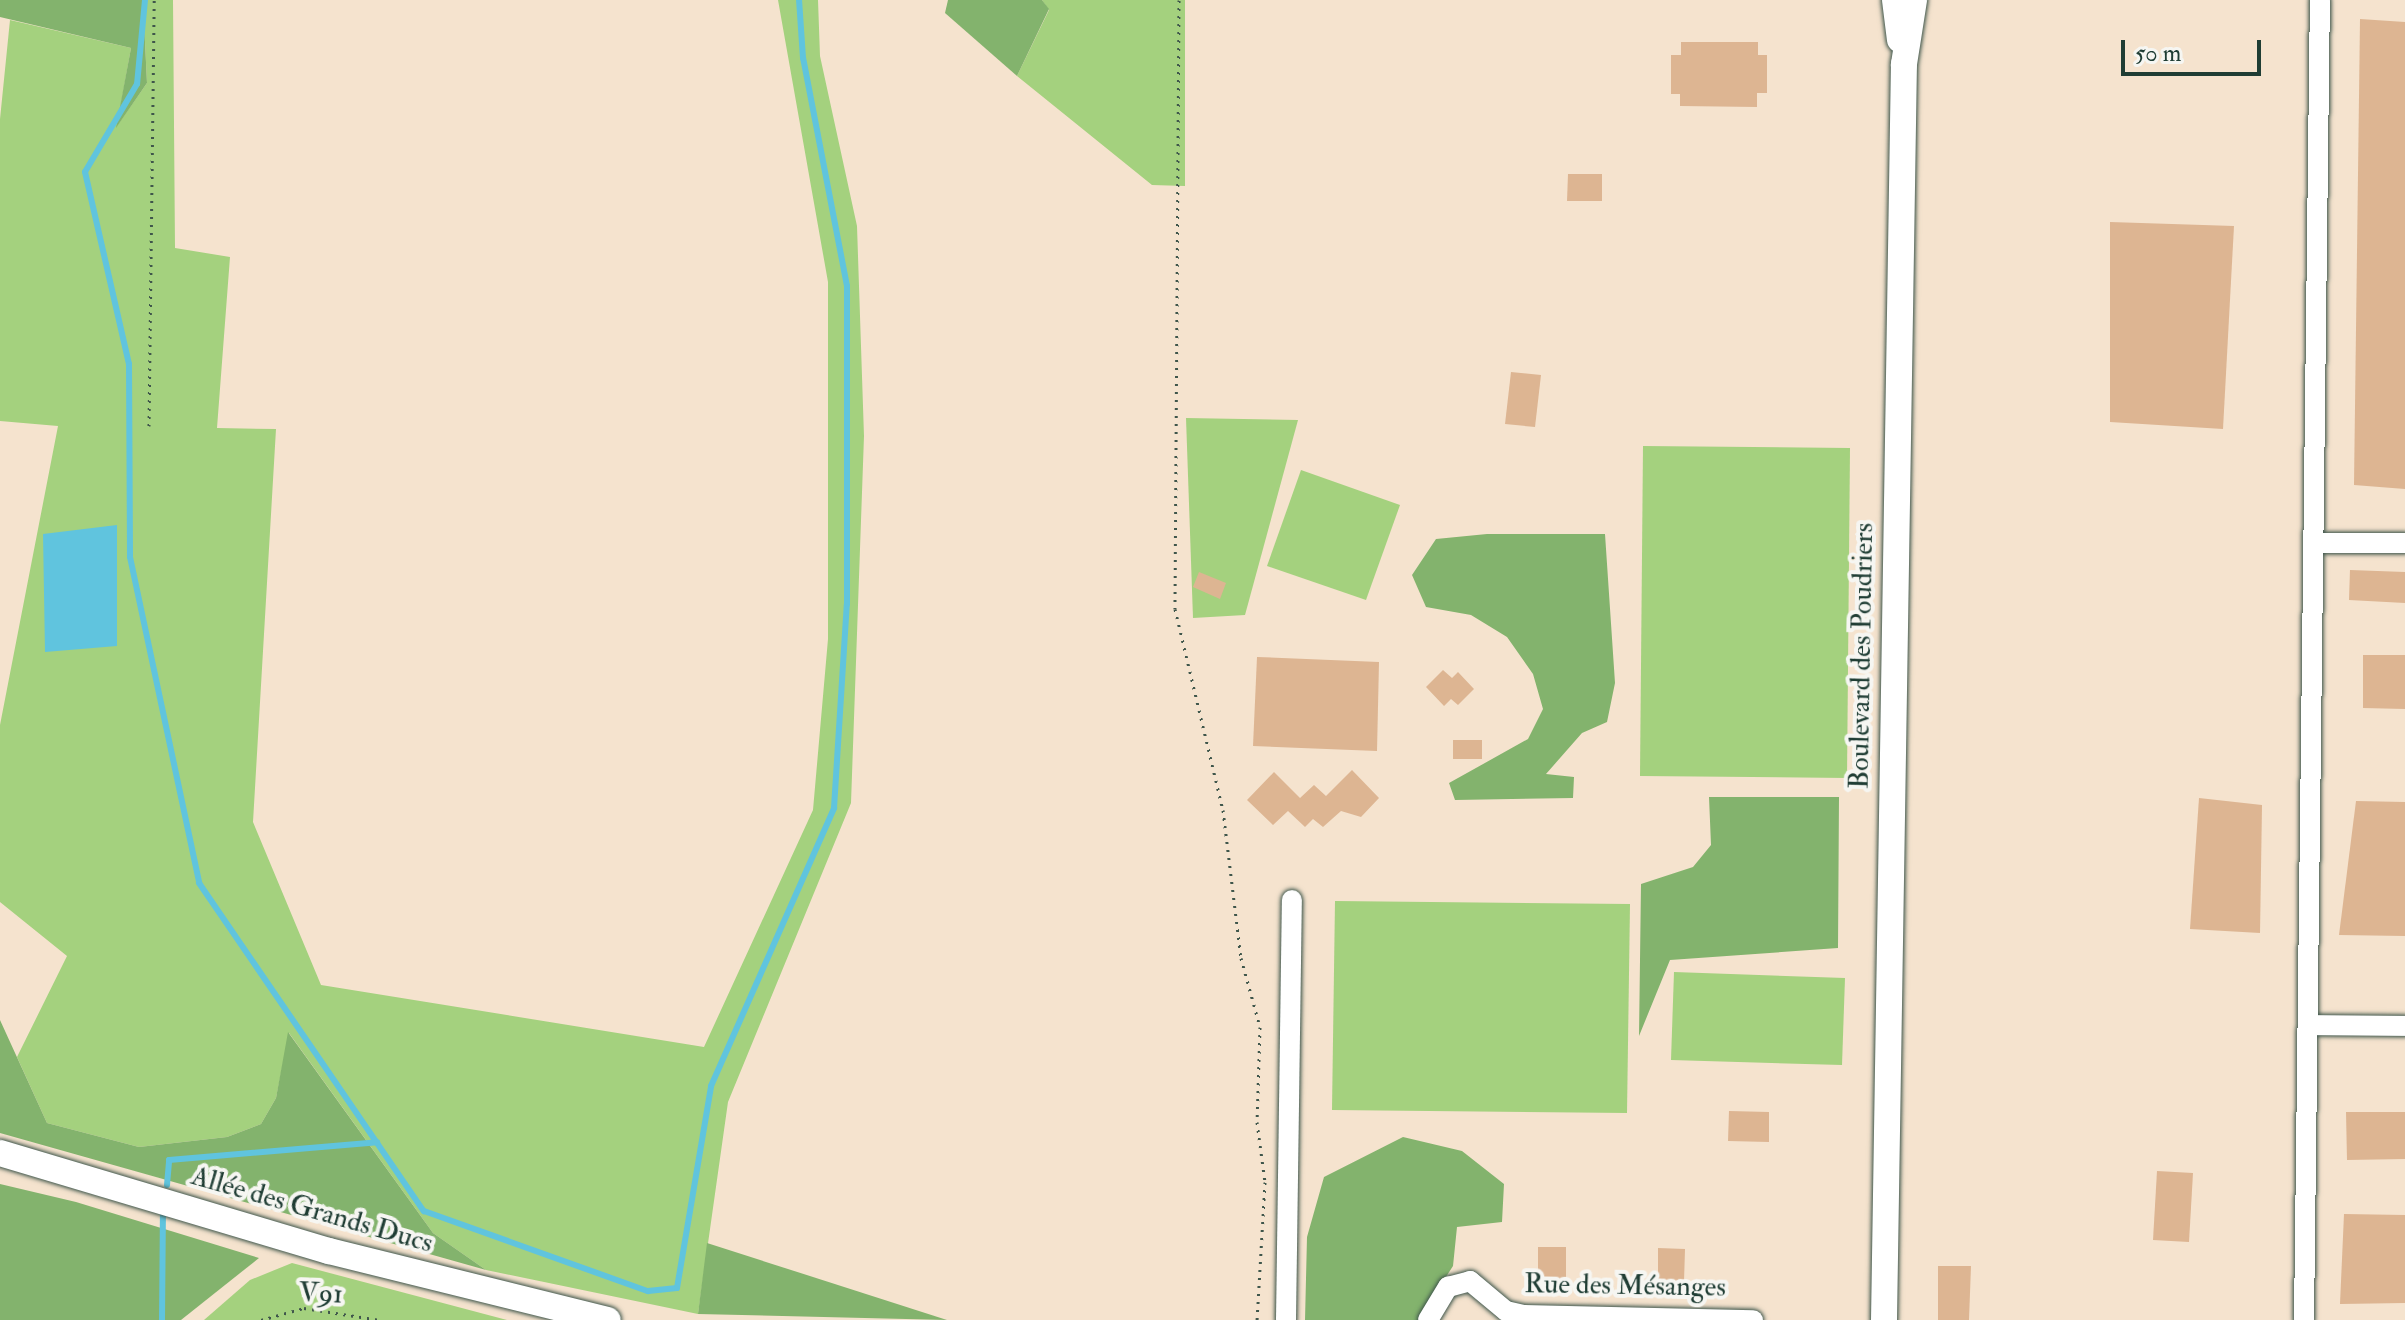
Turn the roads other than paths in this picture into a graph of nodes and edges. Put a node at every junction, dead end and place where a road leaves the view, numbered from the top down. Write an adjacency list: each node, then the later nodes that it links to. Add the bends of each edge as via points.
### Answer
1 (1895, 0): 4 (main road, Boulevard des Poudriers)
2 (1914, 0): 4 (main road, Boulevard des Poudriers)
3 (2320, 0): 5 (street)
4 (1904, 64): 15 (main road, Boulevard des Poudriers)
5 (2315, 543): 6 (street); 8 (street)
6 (2405, 543)
7 (1292, 900): 12 (street)
8 (2309, 1025): 9 (street); 16 (street)
9 (2405, 1026)
10 (0, 1153): 11 (main road, Allée des Grands Ducs, via 329,1251)
11 (608, 1320)
12 (1286, 1320)
13 (1428, 1320): 14 (street, Rue des Mésanges, via 1448,1287 1470,1281 1506,1311 1524,1315)
14 (1753, 1320)
15 (1884, 1320)
16 (2304, 1320)

